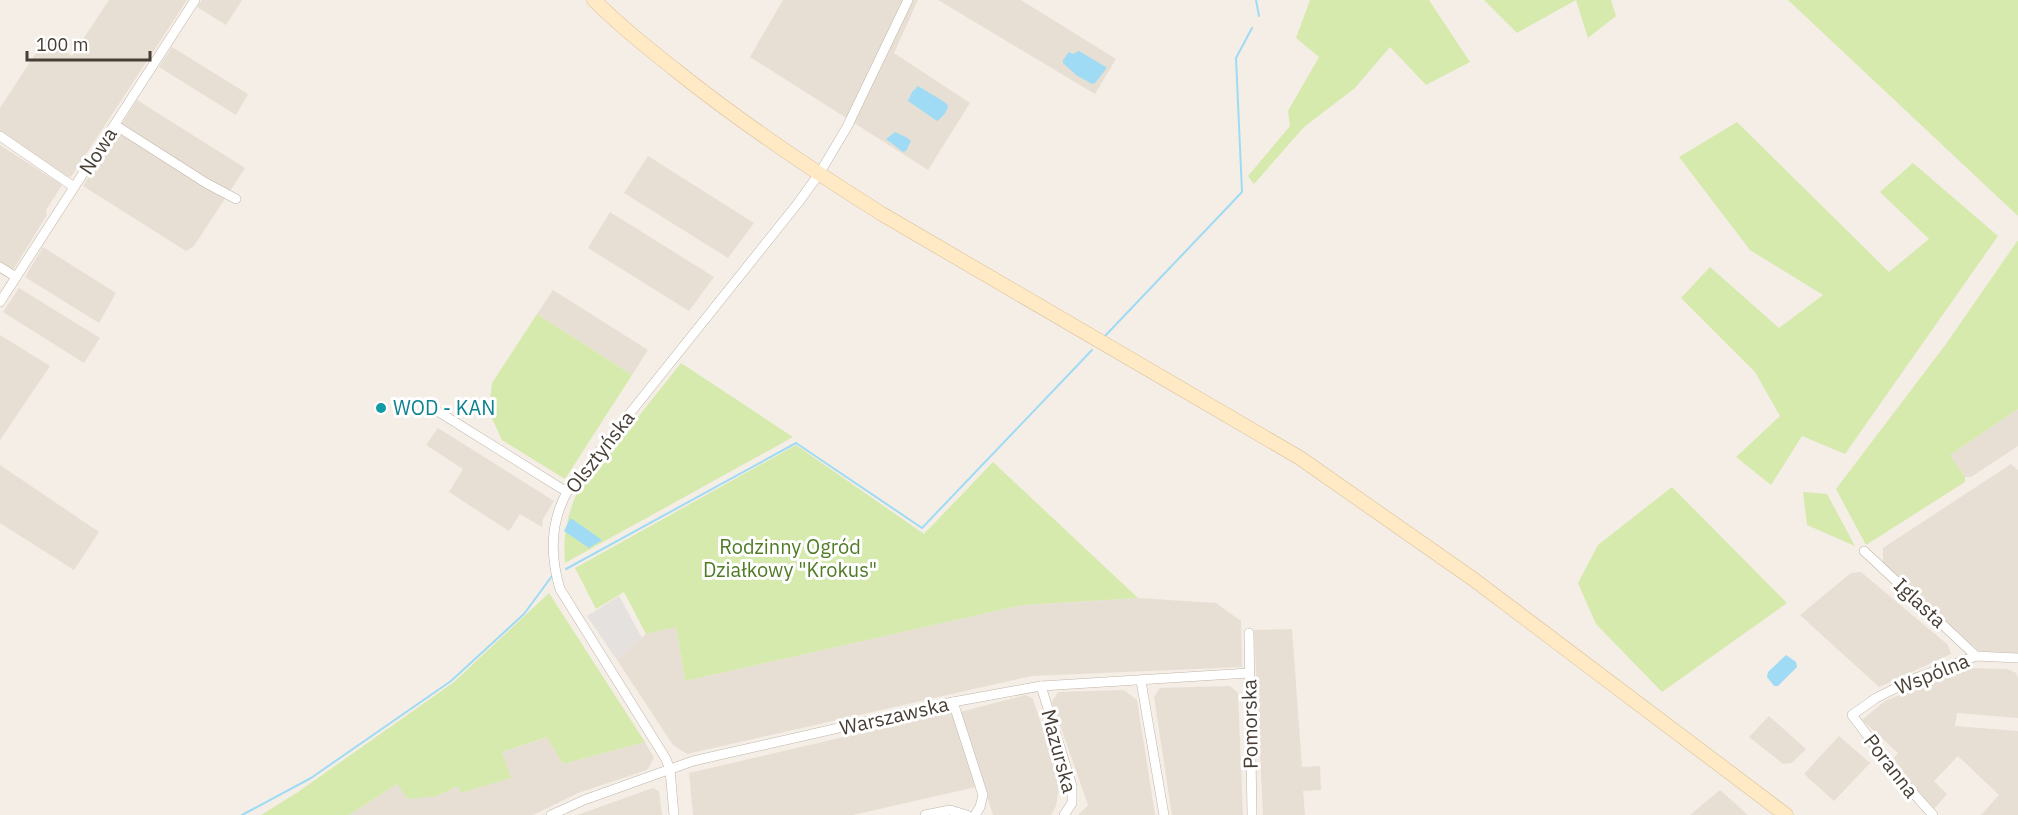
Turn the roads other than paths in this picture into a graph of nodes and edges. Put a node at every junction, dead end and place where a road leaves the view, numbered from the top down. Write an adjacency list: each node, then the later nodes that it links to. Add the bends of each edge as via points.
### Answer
1 (195, 0): 4 (street, Nowa)
2 (594, 0): 6 (main road, via 719,105)
3 (908, 0): 6 (street, Olsztyńska, via 847,127)
4 (115, 125): 7 (street, Nowa); 8 (street)
5 (0, 136): 7 (street)
6 (819, 174): 13 (street, Olsztyńska); 32 (main road, via 1300,458 1473,579)
7 (74, 187): 10 (street, Nowa)
8 (236, 199)
9 (0, 267): 10 (street)
10 (16, 278): 11 (street, Nowa)
11 (0, 302)
12 (440, 412): 13 (street)
13 (567, 492): 23 (street, Olsztyńska, via 554,531 553,559 560,589 659,745)
14 (1864, 551): 16 (street, Iglasta)
15 (1249, 633): 18 (street, Pomorska)
16 (1976, 656): 17 (street, Wspólna); 22 (street, Wspólna, via 1916,678)
17 (2018, 658)
18 (1249, 673): 19 (street, Warszawska); 31 (street, Pomorska)
19 (1141, 681): 20 (street, Warszawska); 30 (street)
20 (1041, 686): 21 (street, Warszawska); 29 (street, Mazurska, via 1072,786 1072,803)
21 (953, 702): 23 (street, Warszawska, via 693,761); 28 (street, via 983,795)
22 (1852, 715): 33 (street, Poranna)
23 (670, 770): 24 (street, Warszawska); 25 (street, Olsztyńska)
24 (551, 815)
25 (674, 815)
26 (925, 815): 27 (street, via 950,810)
27 (967, 815)
28 (975, 815)
29 (1064, 815)
30 (1164, 815)
31 (1252, 815)
32 (1786, 815)
33 (1933, 815)

